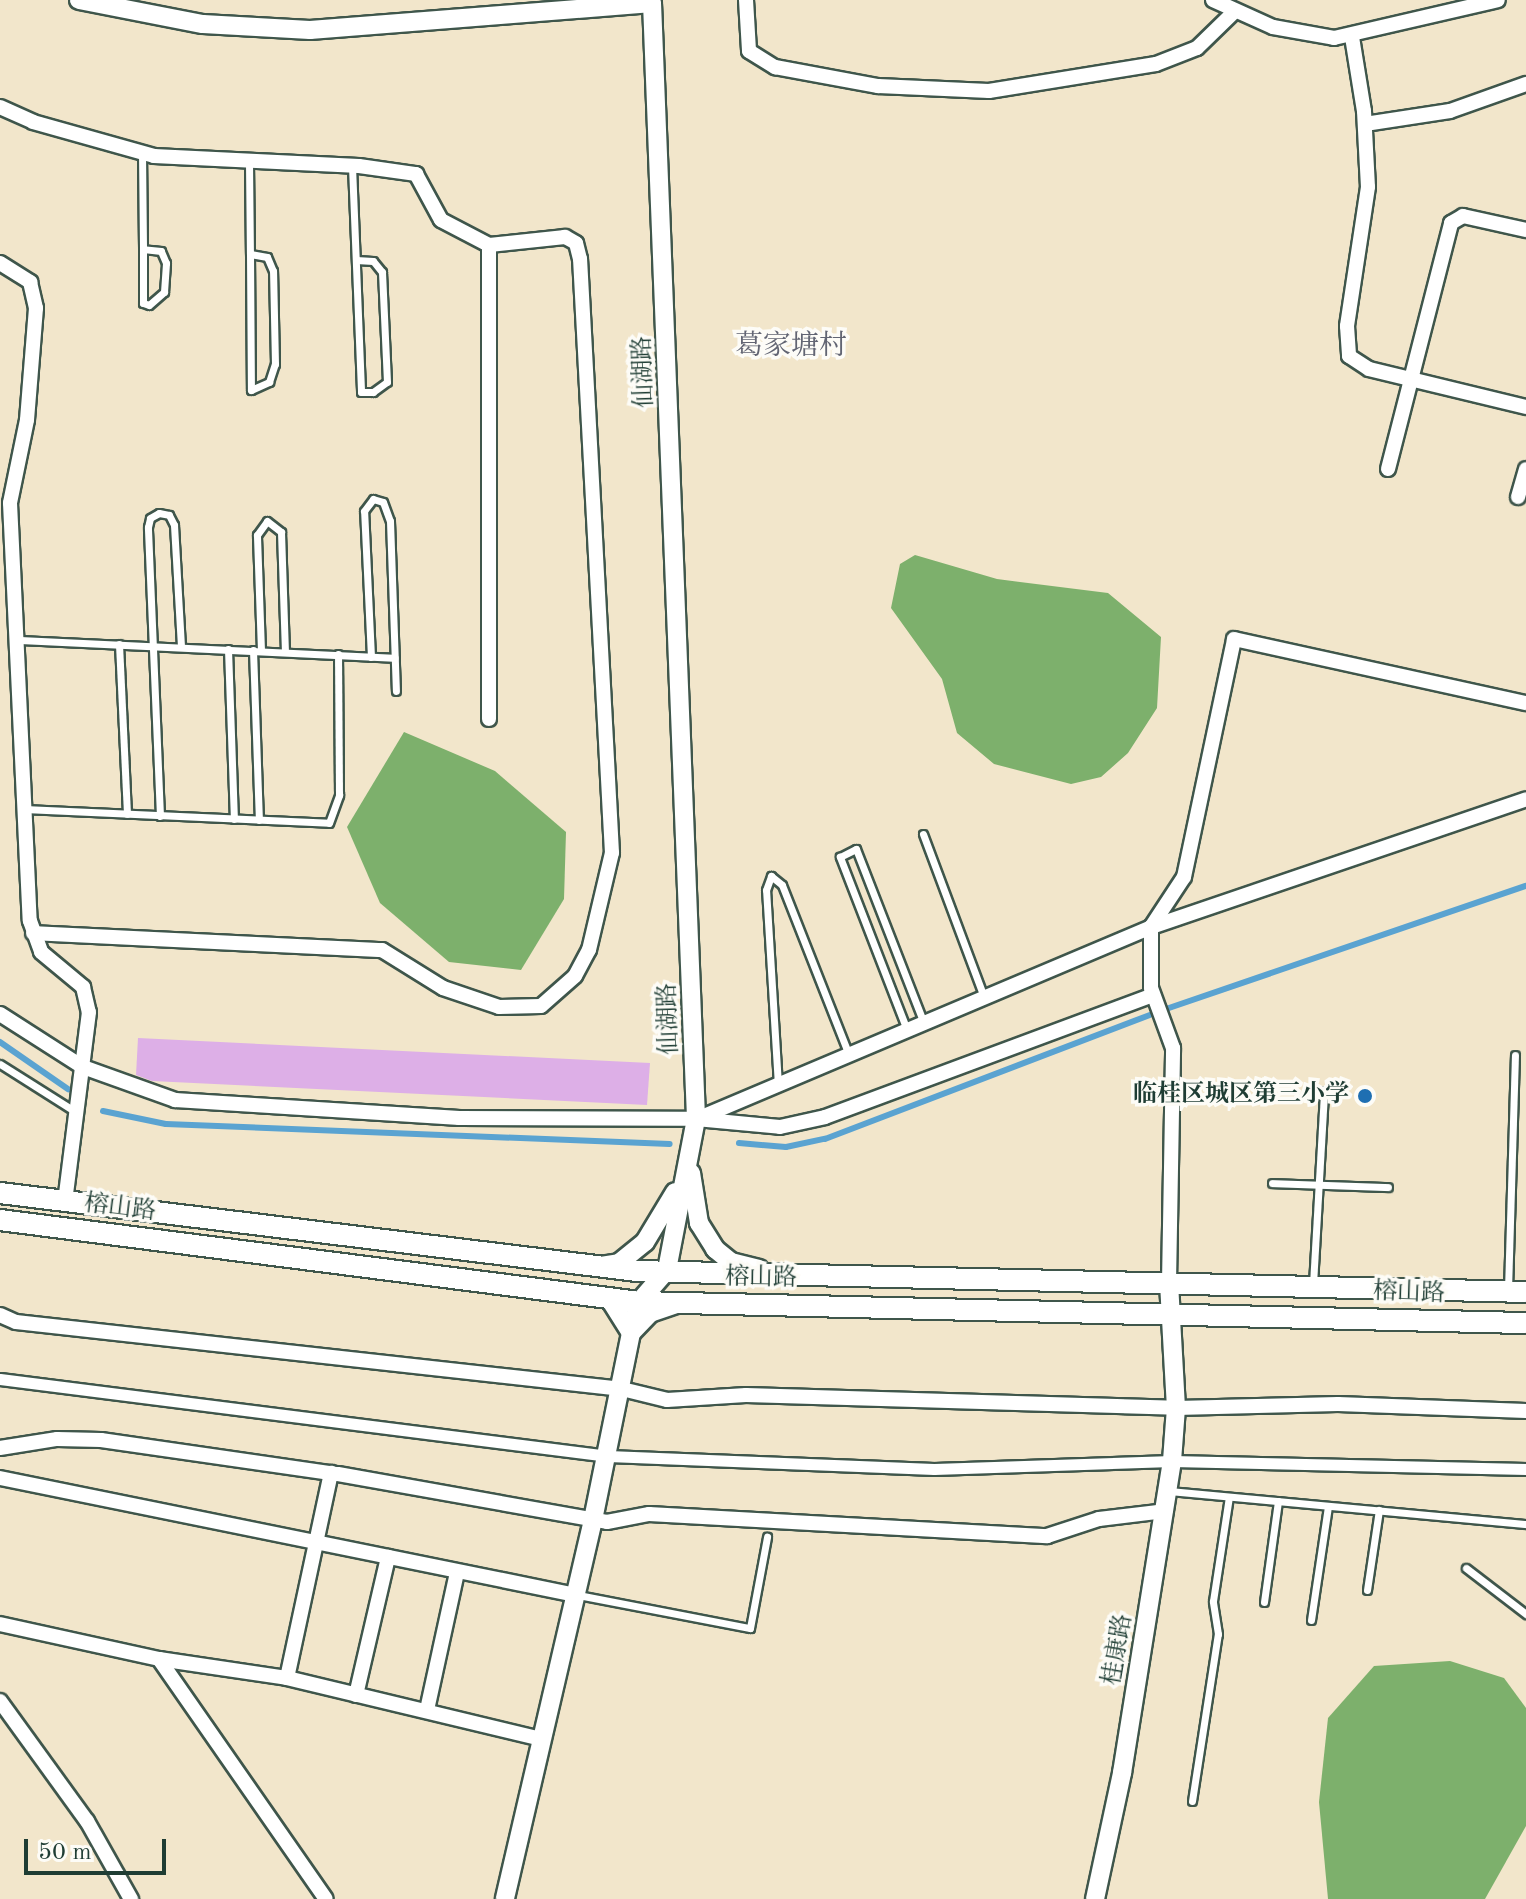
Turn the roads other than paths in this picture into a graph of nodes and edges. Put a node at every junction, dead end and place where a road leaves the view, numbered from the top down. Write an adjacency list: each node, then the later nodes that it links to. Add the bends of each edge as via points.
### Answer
1 (79, 0): 60 (street, 仙湖路, via 203,24 310,30 652,3)
2 (746, 0): 5 (street, via 749,51 775,67 878,86 989,91 1156,64 1197,48)
3 (1213, 0): 5 (street)
4 (1498, 0): 6 (street)
5 (1234, 12): 6 (street, via 1296,34)
6 (1352, 37): 9 (street)
7 (1526, 84): 9 (street, via 1450,111)
8 (0, 107): 10 (street, via 33,122)
9 (1365, 124): 19 (street, via 1366,224 1347,348 1360,365)
10 (142, 152): 11 (street); 15 (lane)
11 (249, 163): 12 (street); 16 (lane)
12 (352, 166): 14 (street, via 416,174 441,220); 17 (lane)
13 (1526, 230): 19 (street, via 1463,216 1451,223)
14 (489, 245): 38 (street); 47 (street, via 565,237 576,243 580,259 612,853 597,923 575,976 541,1006 499,1007 443,988 382,950)
15 (143, 249): 15 (lane, via 143,303 149,305 164,292 166,263 161,251)
16 (250, 254): 16 (lane, via 251,360 251,390 269,382 275,364 273,271 267,257)
17 (356, 260): 17 (lane, via 373,261 382,272 387,382 373,392 361,392)
18 (0, 263): 25 (street, via 30,282 36,308 27,420 10,503)
19 (1409, 378): 20 (street); 21 (street)
20 (1526, 407)
21 (1388, 469)
22 (1526, 469): 23 (street)
23 (1518, 497)
24 (0, 603): 25 (lane)
25 (16, 603): 26 (street)
26 (18, 640): 27 (lane); 40 (street)
27 (119, 644): 28 (lane); 41 (lane)
28 (153, 646): 29 (lane); 29 (lane, via 148,527 150,518 164,513 174,525); 42 (lane)
29 (181, 647): 30 (lane)
30 (228, 649): 31 (lane); 43 (lane)
31 (257, 650): 32 (lane); 32 (lane, via 257,535 267,521 281,532); 44 (lane)
32 (285, 652): 33 (lane)
33 (338, 654): 34 (lane); 44 (lane, via 336,814 329,823)
34 (371, 657): 35 (lane); 35 (lane, via 364,511 373,499 383,502 390,521)
35 (395, 658): 36 (lane)
36 (396, 691)
37 (1526, 703): 46 (street, via 1234,639 1184,877)
38 (489, 719)
39 (1526, 799): 46 (street)
40 (24, 809): 41 (lane); 47 (street)
41 (127, 814): 42 (lane)
42 (160, 816): 43 (lane)
43 (234, 819): 44 (lane)
44 (259, 820)
45 (923, 834): 49 (lane)
46 (1151, 927): 48 (street); 49 (street)
47 (33, 933): 56 (street, via 41,952 86,993)
48 (1153, 995): 60 (street, via 807,1122 767,1127); 71 (street, via 1173,1048)
49 (984, 997): 51 (street)
50 (0, 1014): 56 (street)
51 (924, 1023): 52 (street); 52 (lane, via 856,849 840,857)
52 (907, 1030): 53 (street)
53 (849, 1055): 57 (street); 57 (lane, via 782,885 771,876 766,890)
54 (1515, 1055): 73 (lane)
55 (0, 1064): 59 (lane)
56 (83, 1067): 59 (street); 60 (street, via 131,1087 196,1103 459,1118)
57 (778, 1085): 60 (street)
58 (1324, 1091): 63 (lane)
59 (78, 1113): 66 (street)
60 (696, 1119): 61 (street, 仙湖路)
61 (688, 1160): 68 (street, via 667,1211 645,1242 619,1263); 69 (street, 仙湖路); 70 (street, via 699,1223 715,1249 731,1262)
62 (1272, 1183): 63 (lane)
63 (1319, 1185): 64 (lane); 72 (lane)
64 (1388, 1187)
65 (0, 1193): 66 (main road, 榕山路)
66 (65, 1201): 68 (main road, 榕山路)
67 (0, 1220): 74 (main road, 榕山路)
68 (597, 1266): 69 (main road, 榕山路)
69 (667, 1270): 70 (main road, 榕山路); 75 (street)
70 (773, 1273): 71 (main road, 榕山路)
71 (1169, 1283): 72 (main road, 榕山路); 77 (street, 桂康路)
72 (1313, 1287): 73 (main road, 榕山路)
73 (1517, 1292)
74 (609, 1298): 75 (main road, 榕山路); 80 (street)
75 (639, 1302): 76 (main road, 榕山路); 80 (street)
76 (678, 1303): 77 (main road, 榕山路); 80 (street, via 650,1313)
77 (1171, 1314): 79 (main road, 榕山路); 83 (street, 桂康路)
78 (0, 1315): 82 (street, via 16,1322)
79 (1526, 1323)
80 (631, 1333): 82 (street)
81 (0, 1379): 86 (street)
82 (622, 1389): 83 (street, via 667,1400 746,1395); 86 (street)
83 (1176, 1408): 84 (street, via 1338,1404); 87 (street, 桂康路)
84 (1526, 1411)
85 (0, 1448): 89 (street, via 57,1439 101,1440)
86 (608, 1456): 87 (street, via 934,1469); 97 (street)
87 (1172, 1461): 88 (street); 91 (street, 桂康路)
88 (1526, 1469)
89 (331, 1473): 97 (street); 100 (street)
90 (0, 1478): 100 (street)
91 (1168, 1491): 92 (lane); 96 (street, 桂康路)
92 (1229, 1497): 93 (lane); 116 (lane, via 1213,1601 1218,1634)
93 (1278, 1501): 94 (lane); 106 (lane)
94 (1328, 1506): 95 (lane); 108 (lane)
95 (1379, 1510): 98 (lane); 104 (lane)
96 (1166, 1511): 97 (street, via 1099,1519 1047,1536 649,1514); 120 (street, 桂康路)
97 (593, 1520): 105 (street)
98 (1526, 1524)
99 (767, 1537): 105 (lane, via 750,1628)
100 (317, 1543): 101 (street); 111 (street)
101 (388, 1557): 103 (street); 112 (street)
102 (1466, 1568): 107 (lane)
103 (457, 1572): 105 (street); 114 (street)
104 (1367, 1590)
105 (576, 1595): 115 (street)
106 (1264, 1602)
107 (1526, 1614)
108 (1311, 1620)
109 (0, 1624): 110 (street)
110 (159, 1659): 111 (street); 118 (street)
111 (287, 1678): 112 (street)
112 (356, 1695): 114 (street)
113 (0, 1701): 117 (street, via 87,1821)
114 (427, 1710): 115 (street)
115 (542, 1739): 119 (street)
116 (1192, 1801)
117 (131, 1899)
118 (326, 1899)
119 (505, 1899)
120 (1095, 1899)

